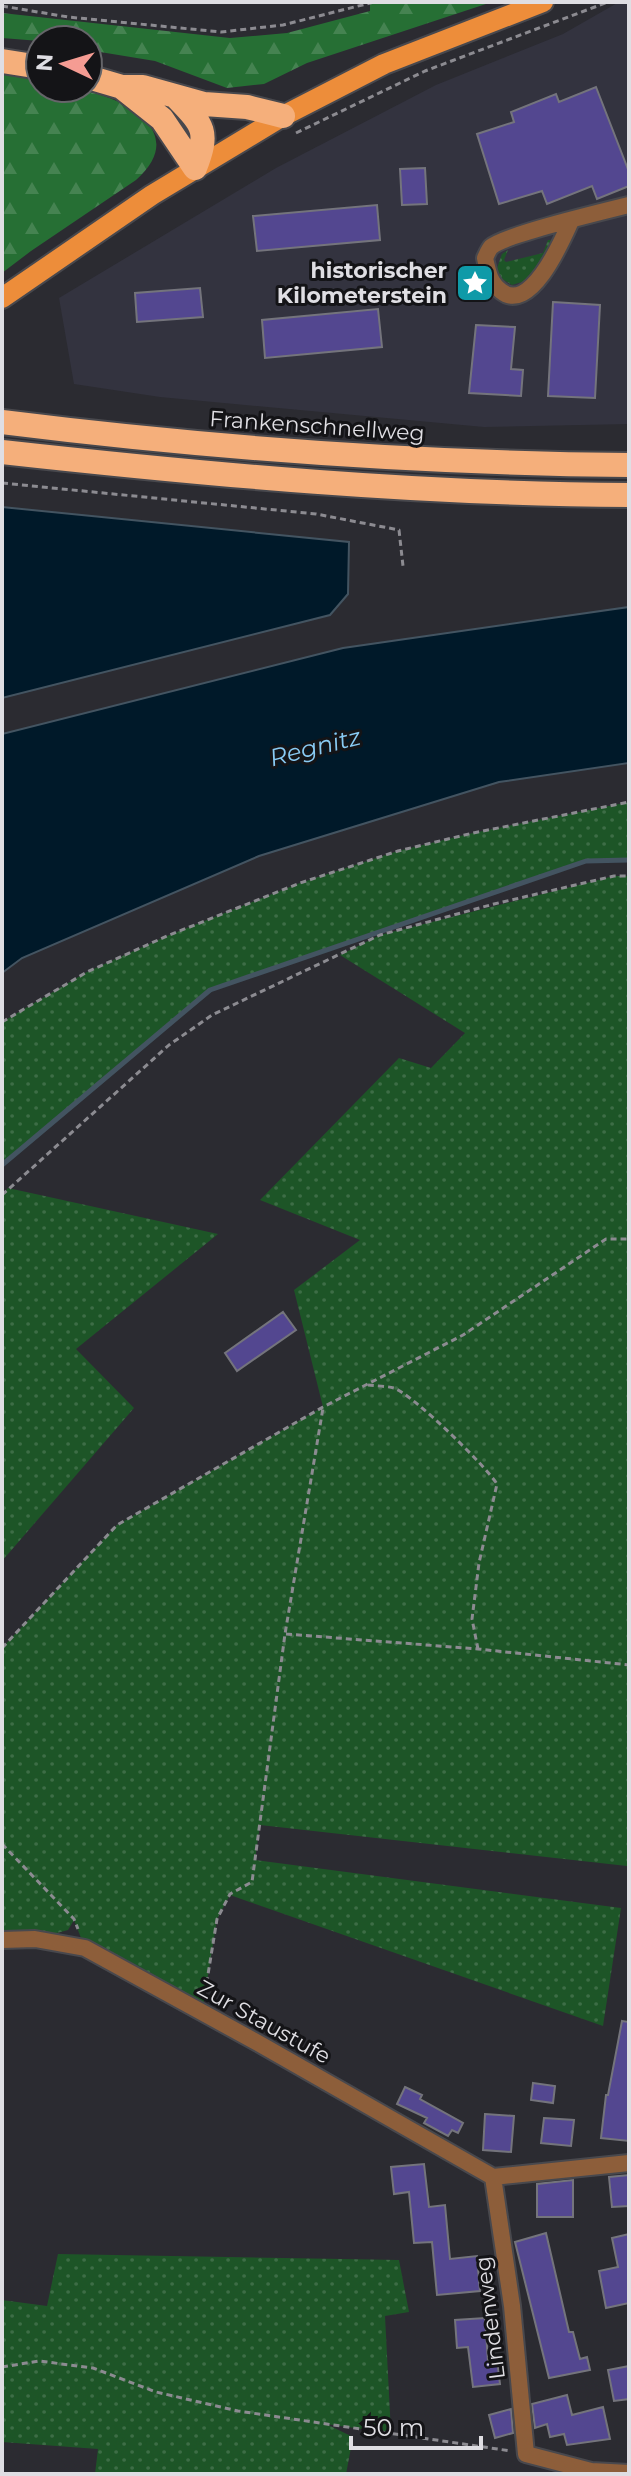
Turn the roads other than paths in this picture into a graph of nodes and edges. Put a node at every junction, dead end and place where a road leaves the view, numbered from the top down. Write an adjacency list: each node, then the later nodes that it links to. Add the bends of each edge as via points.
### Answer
1 (543, 2): 7 (main road, via 384,64)
2 (2, 61): 3 (highway)
3 (24, 64)
4 (104, 82): 5 (highway)
5 (122, 87): 6 (highway, via 143,87); 8 (highway, via 162,119)
6 (178, 99): 7 (highway, via 247,107); 8 (highway, via 203,127 204,145)
7 (286, 126): 8 (main road)
8 (195, 168): 11 (main road)
9 (629, 205): 10 (street)
10 (571, 221): 10 (street, via 490,248 485,258 494,285 505,295 527,293)
11 (2, 298)
12 (2, 422): 14 (highway, Frankenschnellweg, via 336,455)
13 (2, 452): 15 (highway, via 334,483)
14 (629, 465)
15 (629, 495)
16 (2, 1940): 18 (street, Zur Staustufe, via 35,1939 85,1948)
17 (629, 2163): 18 (street)
18 (493, 2177): 19 (street, Lindenweg, via 526,2454)
19 (591, 2473): 20 (street)
20 (629, 2473)

